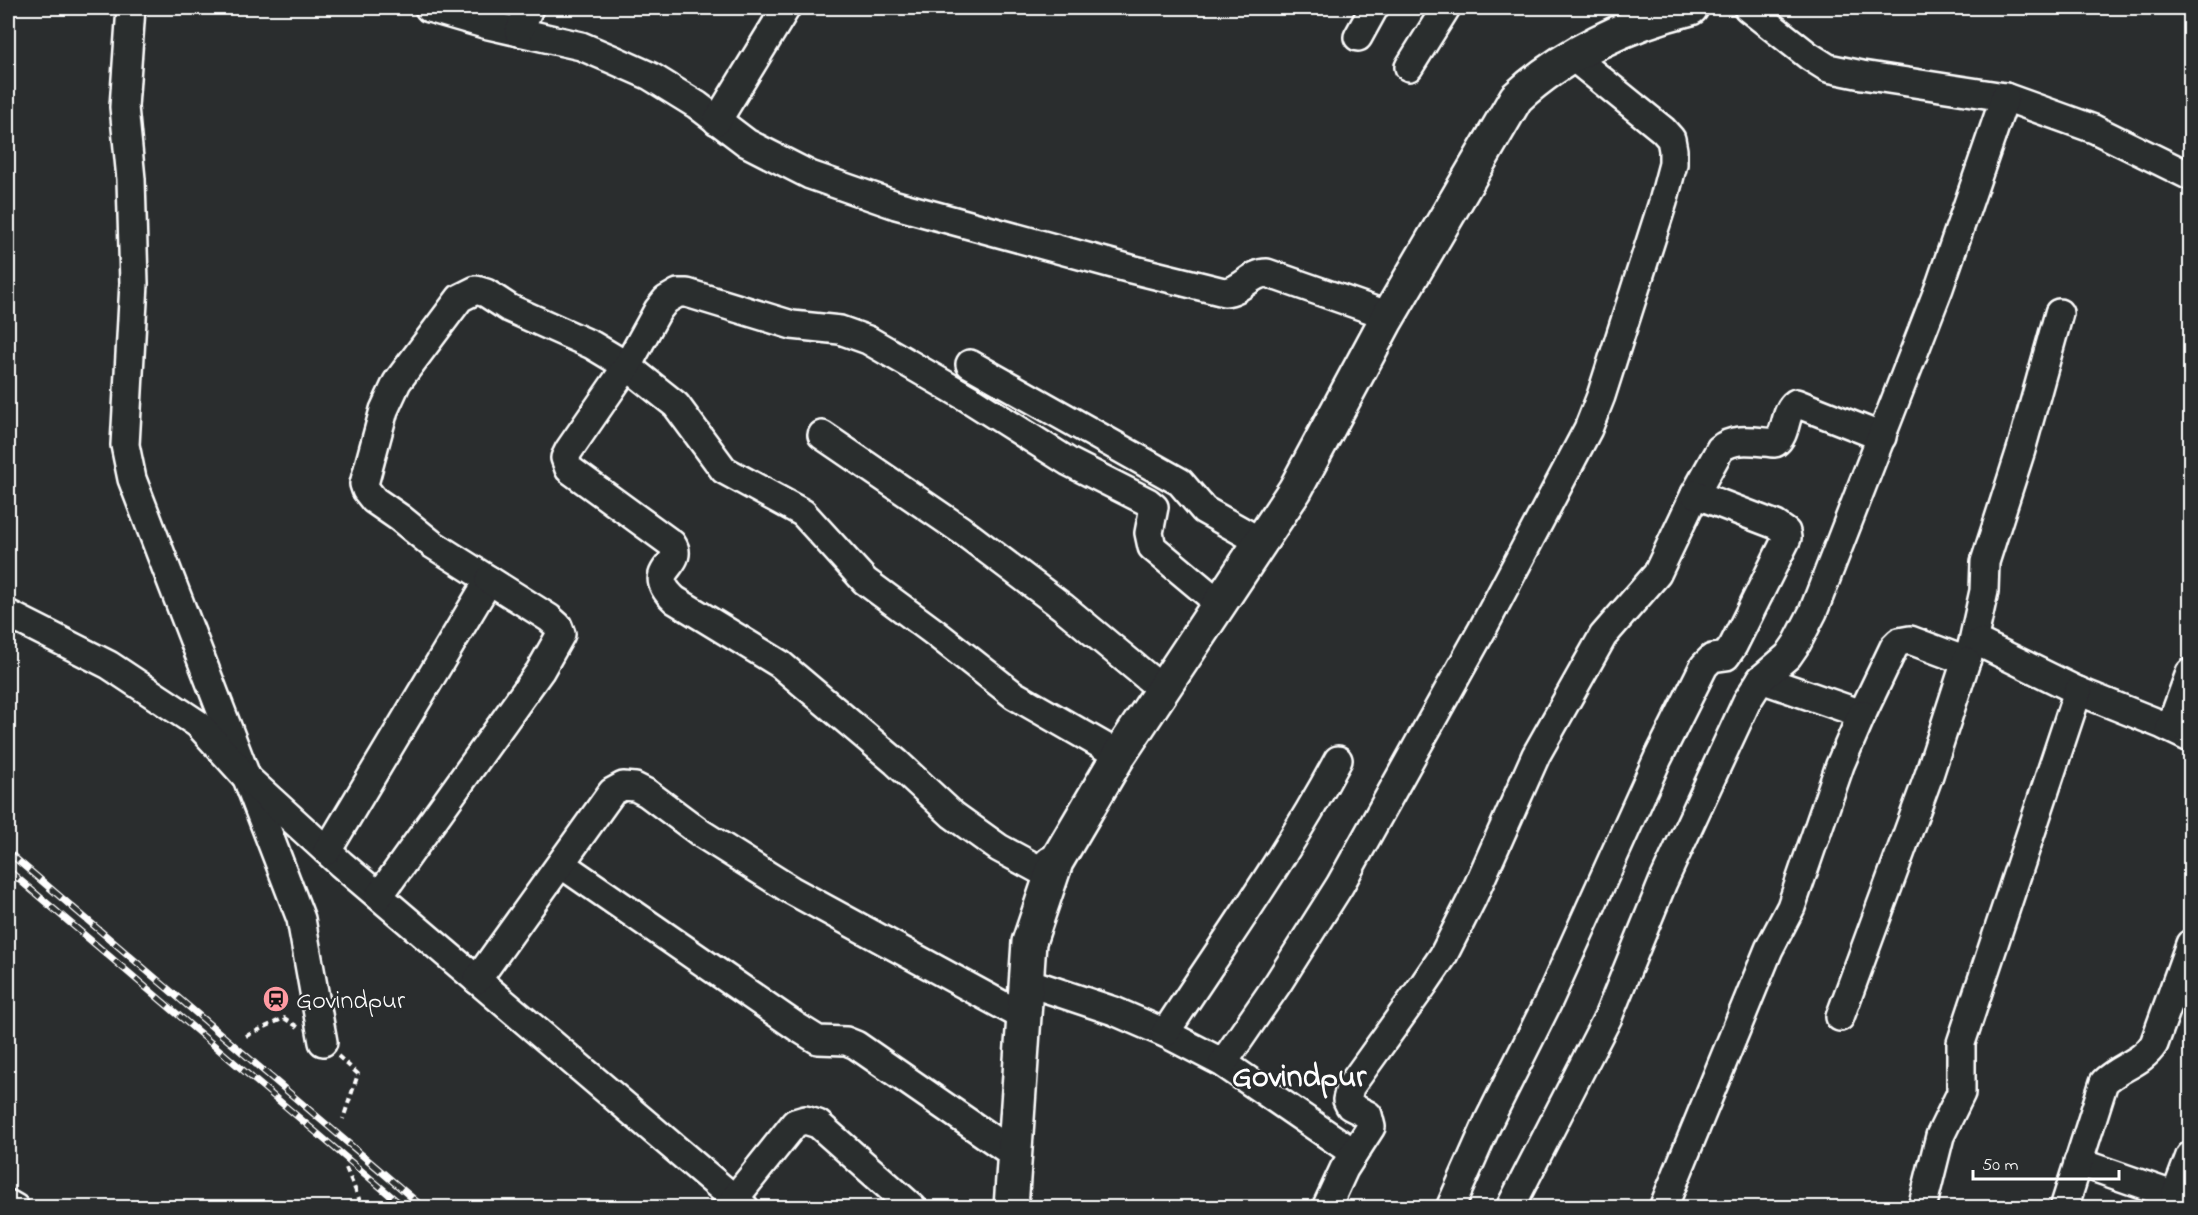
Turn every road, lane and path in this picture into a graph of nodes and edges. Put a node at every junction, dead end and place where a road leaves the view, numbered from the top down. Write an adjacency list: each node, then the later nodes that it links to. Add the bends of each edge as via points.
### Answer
1 (131, 8): 35 (street, via 124,107 134,283 125,445 132,479)
2 (429, 8): 8 (street, via 465,19)
3 (786, 8): 13 (street)
4 (1374, 8): 9 (street)
5 (1446, 8): 11 (street)
6 (1691, 8): 10 (main road, via 1621,31)
7 (1748, 8): 12 (street, via 1828,68)
8 (524, 20): 13 (street, via 650,76)
9 (1358, 37)
10 (1573, 57): 16 (main road, via 1516,98); 47 (street, via 1663,130 1671,139 1673,150 1663,202 1601,396 1557,490 1389,797 1333,895)
11 (1409, 67)
12 (2005, 97): 14 (street, via 2094,129); 20 (street)
13 (717, 121): 16 (street, via 747,143 810,175 896,205 1224,292 1238,290 1254,275 1267,273)
14 (2190, 176)
15 (2060, 313): 26 (street, via 1985,562 1984,591)
16 (1390, 316): 22 (main road, via 1295,490)
17 (970, 364): 22 (street, via 1180,482 1204,510)
18 (627, 366): 23 (street, via 592,345 476,290 460,298 396,382 366,472 366,490 432,544); 24 (street, via 658,310 678,293 792,325 840,330 868,340 1069,462 1148,502 1154,507 1149,533 1152,547); 33 (street, via 676,405 724,470 803,513 865,581 1014,695); 37 (street, via 565,458 569,468 676,549 662,576 667,592 780,664 953,815 999,848 1038,869 1049,861)
19 (822, 435): 29 (street, via 961,530 1063,607)
20 (1882, 437): 21 (street, via 1793,404 1779,441 1738,441 1725,445); 28 (street, via 1813,612 1788,656)
21 (1695, 494): 48 (street, via 1656,574 1603,636 1536,754 1443,956 1350,1087 1350,1106 1368,1115 1372,1123); 61 (street, via 1776,525 1786,532 1787,538 1734,646 1726,656 1712,658 1704,666)
22 (1261, 542): 24 (main road)
23 (489, 580): 36 (street); 39 (street, via 549,618 561,634 540,671)
24 (1220, 604): 29 (main road)
25 (8, 614): 35 (street, via 109,664 198,724)
26 (1969, 654): 30 (street, via 1975,643 1984,644); 31 (street, via 1910,640 1899,642); 44 (street)
27 (2190, 673): 32 (street)
28 (1761, 679): 31 (street); 62 (street, via 1747,700 1673,861 1608,1017)
29 (1164, 691): 33 (main road)
30 (2078, 691): 32 (street); 64 (street, via 1961,1043 1960,1093 1940,1136)
31 (1862, 714): 63 (street, via 1840,765 1795,897 1765,959)
32 (2180, 733)
33 (1119, 755): 37 (main road)
34 (1338, 760): 45 (street, via 1270,877)
35 (248, 778): 36 (street); 46 (street, via 301,919)
36 (327, 851): 39 (street)
37 (1056, 862): 42 (main road, via 1029,942)
38 (561, 864): 41 (street); 43 (street, via 612,792 623,786 635,787 791,890); 49 (street, via 797,1028 818,1040 846,1041 856,1046)
39 (379, 896): 41 (street)
40 (2190, 944): 51 (street, via 2154,1044 2148,1053 2104,1082)
41 (477, 980): 54 (street)
42 (1027, 982): 43 (main road); 45 (street)
43 (1024, 1017): 49 (main road)
44 (1840, 1017)
45 (1165, 1033): 47 (street)
46 (323, 1042)
47 (1223, 1063): 48 (street)
48 (1354, 1153): 60 (street)
49 (1015, 1155): 59 (main road)
50 (2190, 1156): 53 (street)
51 (2078, 1162): 53 (street); 65 (street)
52 (346, 1168): 57 (path)
53 (2183, 1199)
54 (740, 1203): 58 (street, via 795,1123 805,1120 818,1124)
55 (8, 1204): 56 (street)
56 (15, 1208)
57 (363, 1208)
58 (914, 1208)
59 (1011, 1208)
60 (1326, 1208)
61 (1450, 1208)
62 (1510, 1208)
63 (1663, 1208)
64 (1922, 1208)
65 (2064, 1208)

